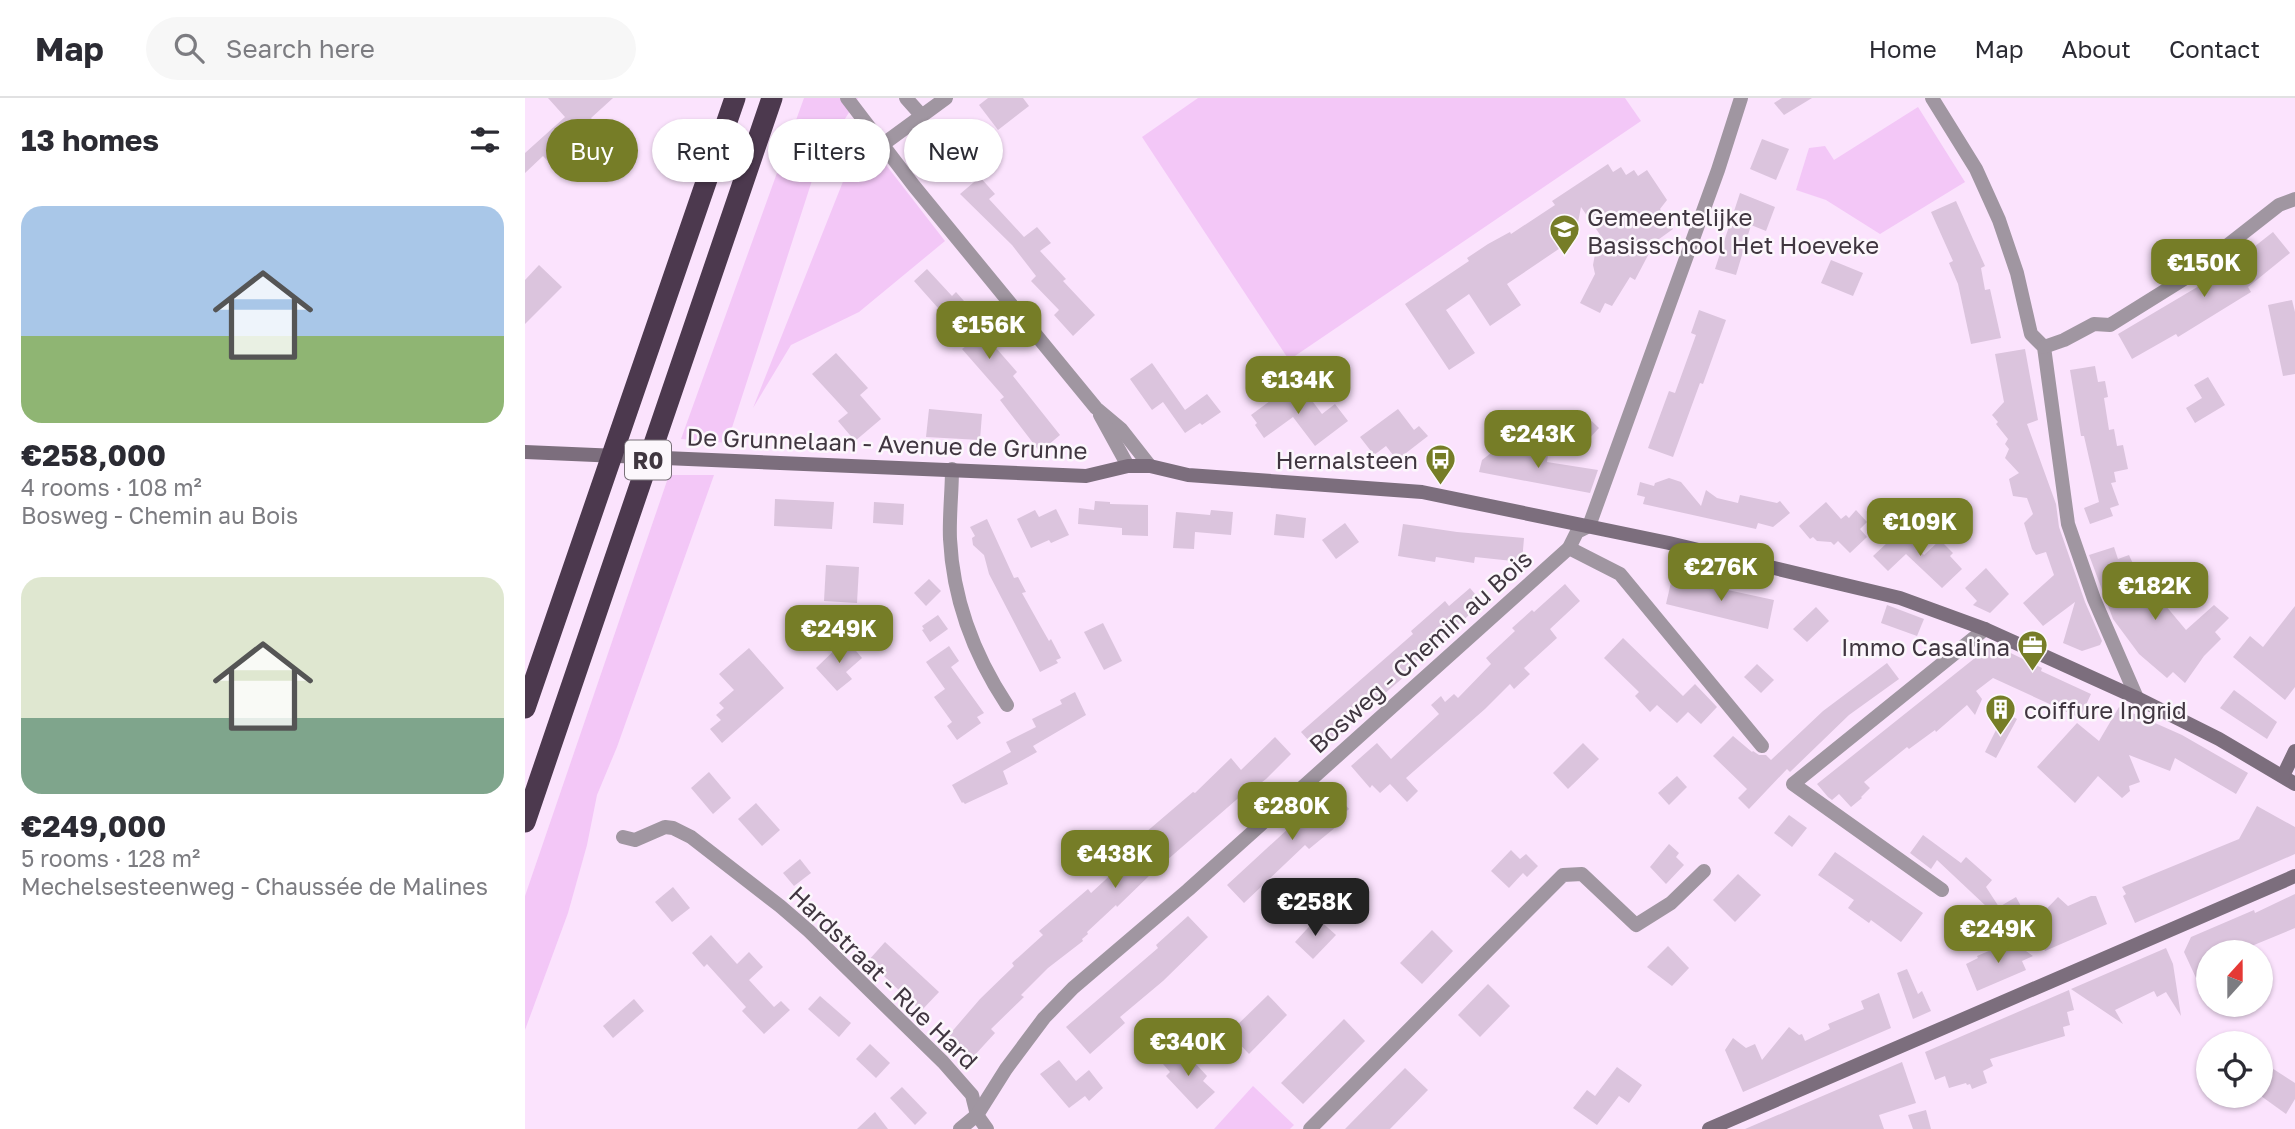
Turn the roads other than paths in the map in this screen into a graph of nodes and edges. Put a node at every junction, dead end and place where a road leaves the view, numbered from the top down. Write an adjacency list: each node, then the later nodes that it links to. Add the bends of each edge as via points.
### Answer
1 (735, 98): 24 (highway, R0)
2 (772, 98): 28 (highway, R0)
3 (906, 98): 8 (street)
4 (946, 98): 8 (street)
5 (1741, 98): 19 (street, Bosweg - Chemin au Bois)
6 (1932, 98): 13 (street, via 1976,169 1999,220 2018,273 2031,334)
7 (850, 101): 9 (street)
8 (922, 116): 10 (street)
9 (863, 119)
10 (890, 139)
11 (890, 155): 14 (street)
12 (2295, 199): 13 (street, via 2279,205 2187,277 2110,325 2094,324)
13 (2044, 347): 22 (street, via 2068,524)
14 (1096, 408): 16 (street); 17 (street, via 1121,429)
15 (525, 452): 18 (street, De Grunnelaan - Avenue de Grunne)
16 (1128, 466): 17 (street, De Grunnelaan - Avenue de Grunne); 18 (street, De Grunnelaan - Avenue de Grunne, via 1086,476)
17 (1150, 466): 19 (street, De Grunnelaan - Avenue de Grunne, via 1188,475 1422,492)
18 (952, 469): 23 (street, via 950,538 956,590 983,667)
19 (1589, 526): 20 (street, Bosweg - Chemin au Bois, via 1577,532); 21 (street, De Grunnelaan - Avenue de Grunne, via 1900,598)
20 (1569, 548): 25 (street, via 1620,574); 33 (street, Bosweg - Chemin au Bois, via 1065,995)
21 (1985, 629): 22 (street, De Grunnelaan - Avenue de Grunne); 32 (street, via 1793,784)
22 (2137, 698): 27 (street, De Grunnelaan - Avenue de Grunne)
23 (1007, 705)
24 (525, 708)
25 (1762, 746)
26 (2295, 751): 27 (street)
27 (2289, 780)
28 (525, 822)
29 (623, 837): 33 (street, Hardstraat - Rue Hard, via 635,840 664,827 682,832 780,906 943,1062 972,1095)
30 (1703, 871): 36 (street, via 1671,903 1636,925 1582,874 1563,876)
31 (2295, 876): 37 (street)
32 (1942, 890)
33 (977, 1115): 34 (street, Bosweg - Chemin au Bois); 35 (street, Hardstraat - Rue Hard)
34 (960, 1129)
35 (987, 1129)
36 (1310, 1129)
37 (1709, 1129)

